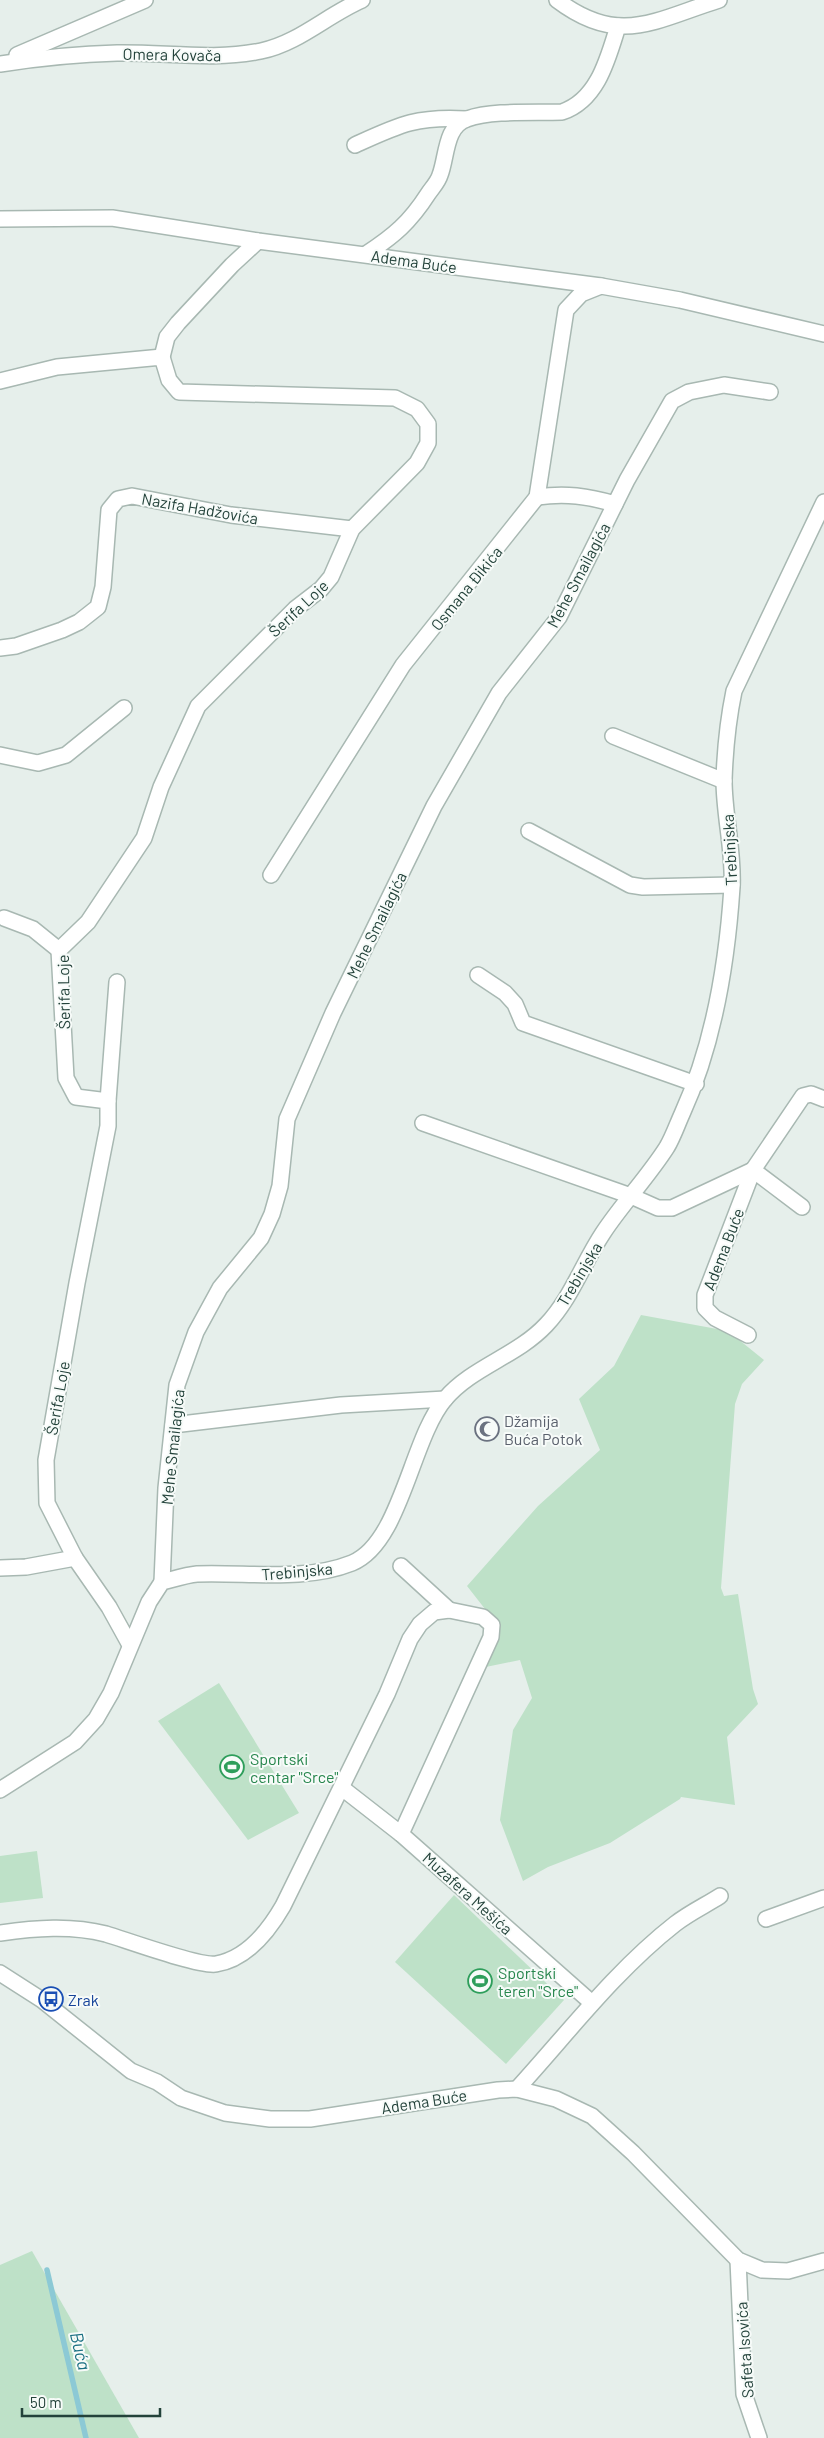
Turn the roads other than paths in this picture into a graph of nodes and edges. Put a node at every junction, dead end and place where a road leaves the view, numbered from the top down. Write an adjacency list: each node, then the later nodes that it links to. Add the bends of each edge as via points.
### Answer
1 (145, 0): 7 (street)
2 (362, 0): 7 (street, Omera Kovača, via 297,39 261,51 205,57 118,53)
3 (557, 0): 6 (street, via 591,21)
4 (719, 0): 5 (street)
5 (674, 7): 6 (street, via 633,27)
6 (618, 26): 8 (street, via 594,88 580,103 562,112)
7 (0, 63)
8 (466, 119): 9 (street, via 418,119); 12 (street, via 456,125 451,134 440,176 413,217 391,238)
9 (355, 145)
10 (0, 220): 11 (street, Adema Buće, via 112,218)
11 (258, 242): 12 (street, Adema Buće); 15 (street, via 232,264 167,337)
12 (366, 254): 13 (street, Adema Buće)
13 (601, 286): 14 (street, Adema Buće, via 680,300); 18 (street, Osmana Đikića, via 581,294 566,310)
14 (824, 334)
15 (162, 357): 16 (street, via 57,367); 21 (street, Šerifa Loje, via 169,380 179,392 394,398 418,409 428,424 428,443 417,463)
16 (0, 381)
17 (770, 392): 20 (street, Mehe Smailagića, via 724,386 689,392 672,401)
18 (537, 497): 20 (street, via 562,494); 28 (street, Osmana Đikića, via 403,665)
19 (824, 502): 26 (street, Trebinjska, via 734,690 728,720)
20 (615, 504): 43 (street, Mehe Smailagića, via 559,617 499,693 434,806 333,1013 287,1119 280,1186 272,1214 260,1238 220,1288 196,1332 177,1385)
21 (352, 529): 22 (street, Nazifa Hadžovića, via 231,515 132,496 118,499 109,510 103,587 98,607 62,630 16,646); 31 (street, Šerifa Loje, via 331,577 321,589 295,609 198,706 161,787 144,838 88,922)
22 (0, 648)
23 (124, 708): 25 (street, via 66,755 38,764)
24 (613, 736): 26 (street)
25 (0, 755)
26 (724, 781): 29 (street, Trebinjska)
27 (529, 831): 29 (street, via 630,884 642,887)
28 (271, 875)
29 (732, 885): 34 (street, Trebinjska, via 719,998)
30 (4, 918): 31 (street, via 33,929)
31 (59, 950): 36 (street, Šerifa Loje, via 66,1078 76,1097)
32 (478, 976): 34 (street, via 510,998 523,1024)
33 (117, 982): 36 (street, Šerifa Loje)
34 (696, 1084): 39 (street, Trebinjska, via 668,1146)
35 (824, 1099): 38 (street, Adema Buće, via 811,1094 803,1096)
36 (108, 1101): 44 (street, Šerifa Loje, via 108,1126 46,1460 47,1503)
37 (423, 1123): 39 (street)
38 (753, 1170): 39 (street, Adema Buće, via 672,1208 658,1208); 40 (street); 41 (street, Adema Buće, via 705,1295 705,1308 715,1318)
39 (631, 1196): 42 (street, Trebinjska, via 602,1234 566,1298 546,1326 464,1380)
40 (802, 1207)
41 (748, 1335)
42 (444, 1399): 43 (street, via 341,1405); 47 (street, Trebinjska, via 429,1422 401,1496 380,1539 356,1561 328,1571 268,1575 194,1574)
43 (173, 1425): 47 (street, Mehe Smailagića, via 166,1488)
44 (75, 1558): 46 (street); 49 (street, Šerifa Loje, via 109,1607)
45 (401, 1566): 48 (street)
46 (0, 1568)
47 (162, 1582): 49 (street, via 149,1602)
48 (449, 1610): 50 (street, via 434,1612 410,1639); 52 (street, via 483,1617 492,1625 491,1637)
49 (130, 1645): 51 (street, via 111,1693 96,1719 75,1742)
50 (342, 1788): 52 (street, Muzafera Mešića); 56 (street, via 280,1911 262,1937 237,1957 214,1965 104,1934 69,1929 38,1928)
51 (0, 1790)
52 (401, 1834): 58 (street, Muzafera Mešića)
53 (720, 1896): 58 (street, via 676,1923)
54 (824, 1898): 55 (street)
55 (766, 1919)
56 (0, 1933)
57 (0, 1973): 59 (street, Adema Buće, via 42,2000 131,2071 181,2098 225,2113 270,2119 310,2119)
58 (592, 2003): 59 (street)
59 (517, 2089): 60 (street, Adema Buće, via 556,2098 592,2116)
60 (738, 2260): 61 (street, Adema Buće, via 762,2270 788,2271); 62 (street, Safeta Isovića, via 744,2394)
61 (824, 2261)
62 (759, 2438)

